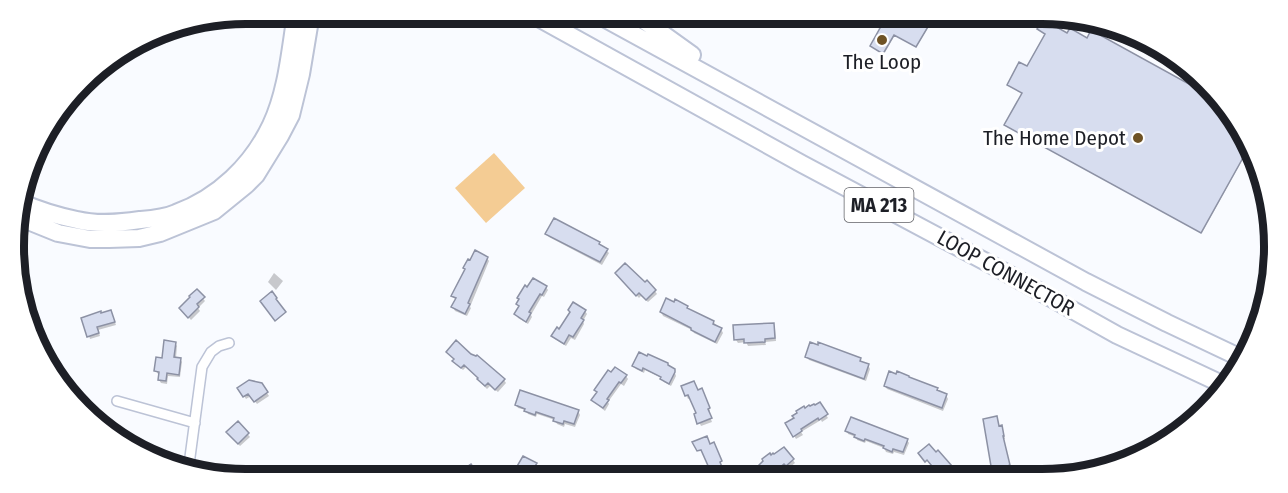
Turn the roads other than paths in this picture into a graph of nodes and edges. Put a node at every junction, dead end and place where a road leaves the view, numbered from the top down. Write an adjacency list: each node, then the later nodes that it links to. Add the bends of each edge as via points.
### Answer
1 (294, 24): 7 (highway, via 280,102 270,126 249,160 221,189 177,213 110,224 79,221)
2 (309, 24): 8 (highway, via 291,115 256,175 214,211 139,238 90,239 58,233)
3 (550, 24): 11 (highway, LOOP CONNECTOR / MA 213, via 1117,334)
4 (615, 24): 6 (highway, LOOP CONNECTOR / MA 213)
5 (649, 24): 6 (highway)
6 (749, 96): 10 (highway, LOOP CONNECTOR / MA 213, via 1086,282)
7 (28, 204)
8 (26, 220)
9 (229, 343): 13 (street, via 211,352 202,367)
10 (1236, 355)
11 (1218, 382)
12 (117, 401): 13 (street)
13 (195, 423): 14 (street)
14 (190, 461)

